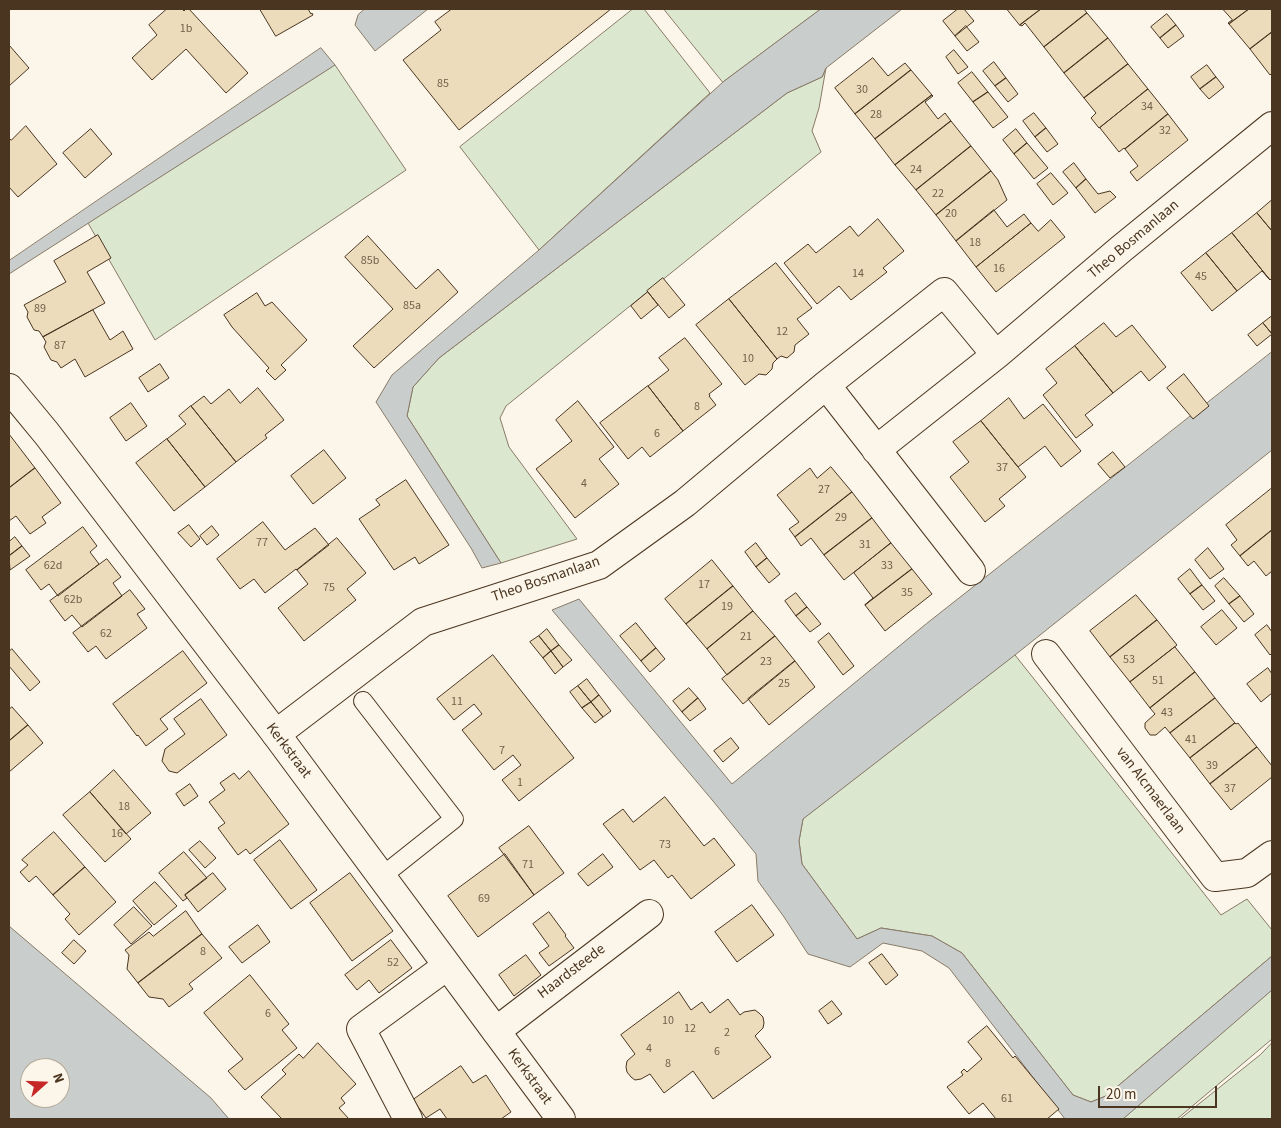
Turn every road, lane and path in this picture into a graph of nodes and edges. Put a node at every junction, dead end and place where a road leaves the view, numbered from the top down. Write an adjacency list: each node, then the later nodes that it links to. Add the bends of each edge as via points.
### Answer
1 (1272, 126): 2 (street, Theo Bosmanlaan)
2 (996, 355): 3 (street, Theo Bosmanlaan, via 944,292); 5 (street, Theo Bosmanlaan)
3 (826, 385): 5 (street); 9 (street, Theo Bosmanlaan, via 685,503 599,565 423,622)
4 (9, 388): 9 (street, Kerkstraat)
5 (876, 450): 6 (street)
6 (971, 571)
7 (1046, 654): 10 (street, van Alcmaerlaan, via 1214,877 1247,873)
8 (363, 701): 11 (lane, via 454,819)
9 (276, 734): 11 (street, Kerkstraat)
10 (1272, 855)
11 (381, 877): 13 (street, Kerkstraat)
12 (649, 914): 14 (street, Haardsteede)
13 (447, 966): 14 (street, Kerkstraat); 15 (street, via 361,1030)
14 (496, 1031): 16 (street, Kerkstraat)
15 (408, 1119)
16 (561, 1119)

